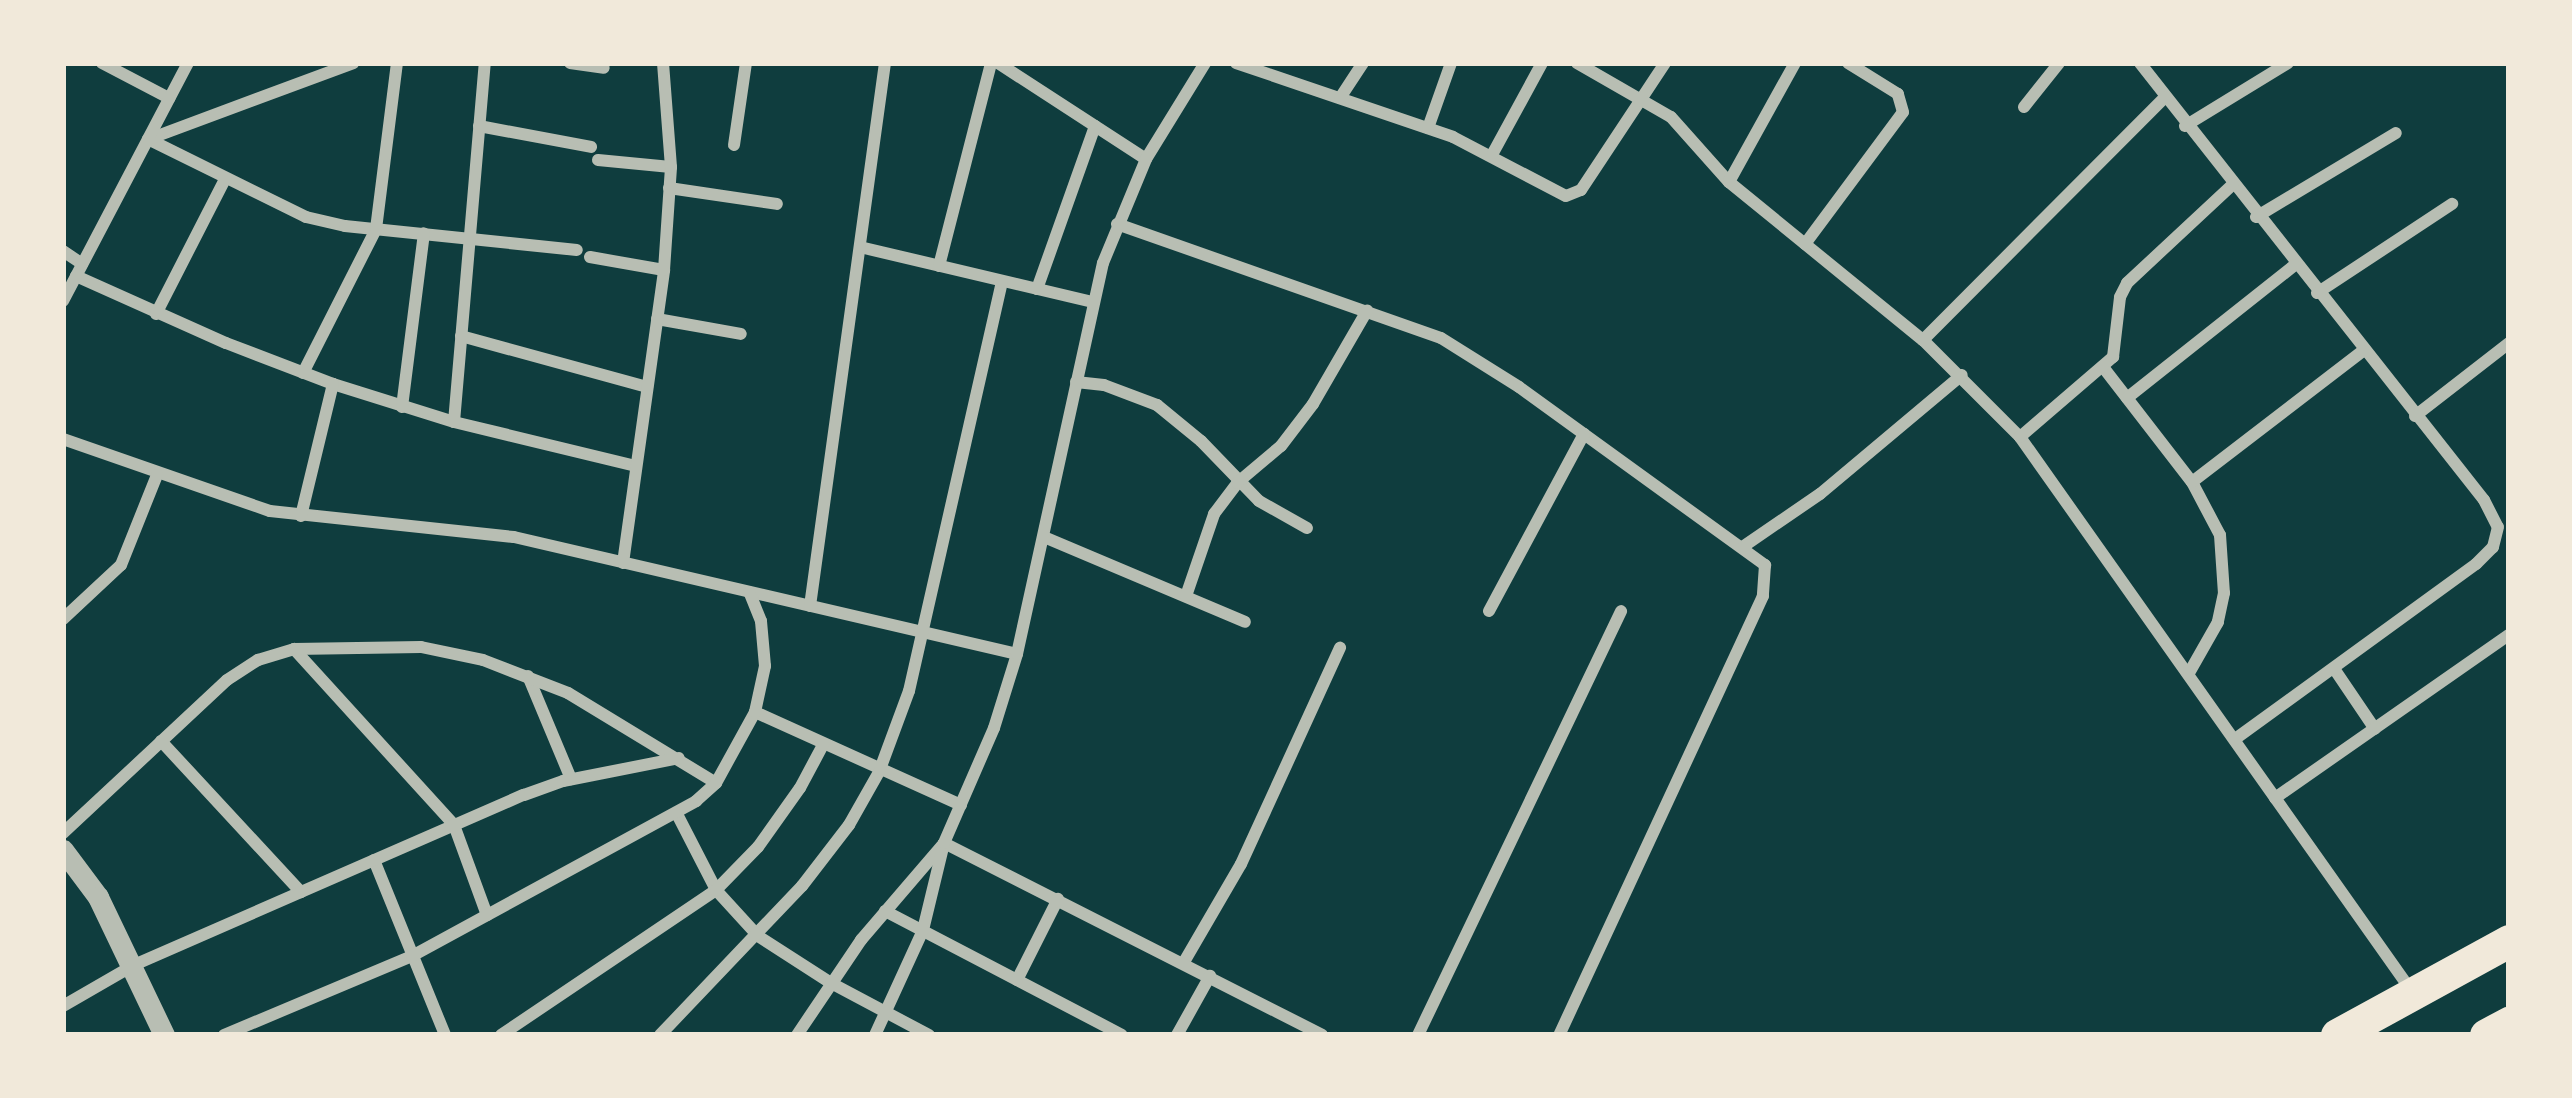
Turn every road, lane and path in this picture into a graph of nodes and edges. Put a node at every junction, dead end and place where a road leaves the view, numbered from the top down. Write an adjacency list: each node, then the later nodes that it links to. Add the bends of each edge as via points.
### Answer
1 (103, 63): 24 (street)
2 (188, 63): 24 (street)
3 (353, 63): 34 (street)
4 (397, 63): 47 (street)
5 (485, 63): 29 (street)
6 (570, 63): 23 (street)
7 (663, 63): 38 (street)
8 (746, 63): 35 (street)
9 (885, 63): 51 (street)
10 (994, 63): 30 (street); 53 (street)
11 (1205, 63): 37 (street)
12 (1236, 63): 25 (street)
13 (1364, 63): 25 (street)
14 (1451, 63): 32 (street)
15 (1542, 63): 36 (street)
16 (1576, 63): 27 (street)
17 (1665, 63): 27 (street)
18 (1795, 63): 40 (street)
19 (1848, 63): 50 (street, via 1898,94 1903,112)
20 (2059, 63): 28 (street)
21 (2140, 63): 26 (street)
22 (2288, 63): 31 (street)
23 (604, 68)
24 (169, 98): 34 (street)
25 (1340, 98): 32 (street)
26 (2164, 98): 31 (street); 67 (street)
27 (1642, 99): 36 (street, via 1574,195); 40 (street, via 1684,128)
28 (2024, 107)
29 (479, 126): 38 (street); 49 (street)
30 (1095, 126): 37 (street); 58 (street)
31 (2185, 126): 41 (street)
32 (1429, 128): 36 (street)
33 (2396, 133): 45 (street)
34 (148, 140): 39 (street); 55 (street)
35 (734, 145)
36 (1493, 153)
37 (1146, 159): 46 (street)
38 (671, 166): 42 (street)
39 (225, 179): 47 (street, via 306,218); 63 (street)
40 (1729, 182): 50 (street)
41 (2232, 185): 45 (street); 70 (street, via 2127,283 2118,342)
42 (669, 188): 43 (street); 56 (street)
43 (777, 203)
44 (2452, 204): 59 (street)
45 (2256, 217): 54 (street)
46 (1117, 224): 61 (street); 62 (street)
47 (376, 229): 48 (street); 71 (street)
48 (424, 232): 49 (street); 77 (street)
49 (469, 238): 56 (street); 66 (street)
50 (1805, 244): 67 (street)
51 (860, 247): 53 (street); 94 (street)
52 (63, 251): 55 (street)
53 (939, 266): 57 (street)
54 (2295, 266): 59 (street); 76 (street)
55 (79, 270): 60 (street); 63 (street)
56 (664, 270): 64 (street)
57 (1002, 281): 58 (street); 99 (street)
58 (1037, 289): 61 (street)
59 (2317, 293): 69 (street)
60 (63, 301)
61 (1092, 302): 73 (street)
62 (1367, 310): 80 (street, via 1441,338); 86 (street, via 1302,418)
63 (156, 314): 71 (street)
64 (657, 319): 65 (street); 75 (street)
65 (741, 334)
66 (461, 336): 75 (street); 79 (street)
67 (1923, 340): 72 (street)
68 (2509, 343): 78 (street)
69 (2363, 351): 78 (street); 85 (street)
70 (2103, 368): 76 (street); 81 (street)
71 (302, 373): 74 (street)
72 (1962, 375): 81 (street); 90 (street, via 1820,494)
73 (1076, 382): 86 (street, via 1157,405); 89 (street)
74 (333, 383): 77 (street); 87 (street)
75 (647, 387): 83 (street)
76 (2127, 398): 85 (street)
77 (402, 406): 79 (street)
78 (2415, 416): 104 (street, via 2492,510 2498,537 2476,564)
79 (454, 422): 83 (street)
80 (1584, 434): 90 (street); 95 (street)
81 (2020, 436): 105 (street)
82 (63, 439): 84 (street)
83 (636, 466): 91 (street)
84 (157, 475): 87 (street); 97 (street, via 121,565)
85 (2192, 482): 105 (street, via 2220,535 2225,564 2218,622)
86 (1238, 484): 88 (street); 93 (street, via 1214,514)
87 (301, 516): 91 (street, via 514,537)
88 (1307, 528)
89 (1044, 537): 93 (street); 103 (street)
90 (1744, 545): 154 (street, via 1765,565 1763,596)
91 (622, 563): 92 (street)
92 (749, 592): 94 (street); 107 (street, via 765,666)
93 (1186, 596): 98 (street)
94 (810, 606): 99 (street)
95 (1489, 611)
96 (1622, 611): 153 (street)
97 (63, 620)
98 (1245, 622)
99 (924, 632): 103 (street); 113 (street)
100 (2509, 635): 108 (street)
101 (1340, 648): 133 (street, via 1241,864)
102 (294, 649): 106 (street, via 421,647); 110 (street, via 227,680); 119 (street)
103 (1017, 654): 117 (street)
104 (2336, 670): 108 (street); 109 (street)
105 (2189, 674): 109 (street)
106 (528, 675): 112 (street); 114 (street)
107 (755, 712): 111 (street); 115 (street)
108 (2375, 729): 116 (street)
109 (2235, 739): 116 (street)
110 (161, 741): 120 (street); 125 (street)
111 (823, 745): 113 (street); 124 (street, via 758,847)
112 (679, 758): 114 (street); 115 (street)
113 (879, 772): 117 (street); 130 (street, via 849,825)
114 (571, 779): 119 (street)
115 (716, 783): 118 (street)
116 (2275, 798): 138 (street)
117 (961, 806): 121 (street)
118 (677, 814): 124 (street); 128 (street)
119 (454, 825): 123 (street); 128 (street)
120 (63, 833)
121 (944, 843): 126 (street); 127 (street); 129 (street)
122 (63, 850): 134 (street)
123 (374, 860): 125 (street); 132 (street)
124 (716, 890): 130 (street); 145 (street)
125 (302, 892): 134 (street)
126 (1058, 899): 133 (street); 136 (street)
127 (885, 911): 129 (street); 137 (street)
128 (488, 915): 132 (street)
129 (923, 930): 136 (street); 140 (street)
130 (758, 936): 137 (street); 146 (street)
131 (2509, 941): 138 (highway)
132 (412, 956): 143 (street); 144 (street)
133 (1184, 962): 135 (street)
134 (134, 965): 139 (street); 142 (street)
135 (1210, 976): 151 (street); 152 (street)
136 (1017, 980): 150 (street)
137 (831, 983): 140 (street); 147 (street)
138 (2413, 994): 155 (highway)
139 (63, 1006)
140 (886, 1013): 148 (street); 149 (street)
141 (2509, 1023): 156 (highway)
142 (164, 1035)
143 (224, 1035)
144 (445, 1035)
145 (501, 1035)
146 (660, 1035)
147 (797, 1035)
148 (875, 1035)
149 (929, 1035)
150 (1122, 1035)
151 (1177, 1035)
152 (1322, 1035)
153 (1418, 1035)
154 (1559, 1035)
155 (2337, 1035)
156 (2486, 1035)

